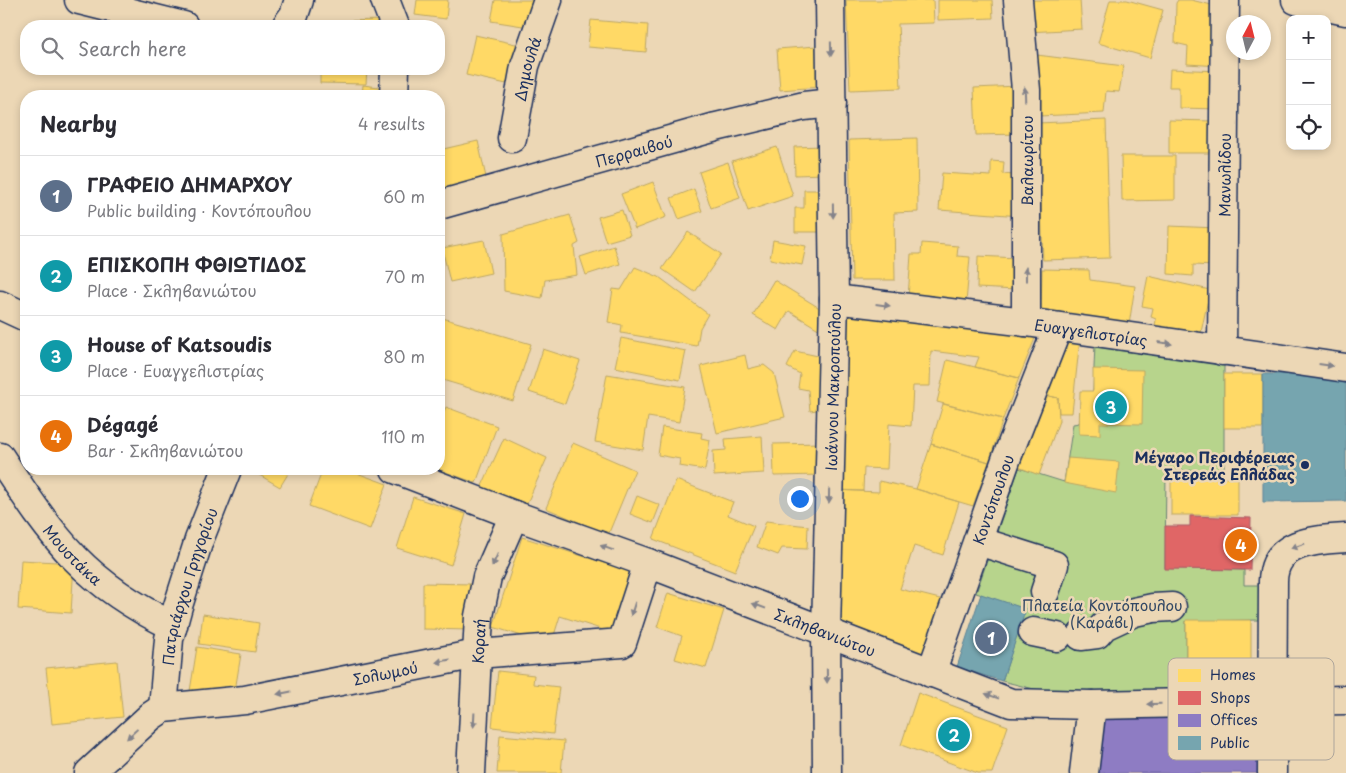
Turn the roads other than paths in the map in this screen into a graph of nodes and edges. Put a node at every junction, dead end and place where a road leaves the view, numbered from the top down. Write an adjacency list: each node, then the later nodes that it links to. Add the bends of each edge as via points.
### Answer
1 (79, 0): 10 (street)
2 (299, 0): 11 (street)
3 (385, 0): 12 (street)
4 (548, 0): 16 (street, Δημουλά, via 525,66)
5 (830, 0): 15 (street, Ιωάννου Μακροπούλου, one-way to 15)
6 (1018, 0): 21 (street, Βαλαωρίτου, one-way to 6, via 1026,90)
7 (1225, 0): 23 (street, Μανωλίδου)
8 (1296, 0): 9 (street)
9 (1346, 11)
10 (160, 20)
11 (290, 20)
12 (393, 20)
13 (395, 75): 14 (street)
14 (394, 90)
15 (832, 103): 17 (street, Περραιβού, via 804,106 716,127); 18 (street, Ιωάννου Μακροπούλου, one-way to 18)
16 (512, 138)
17 (445, 203)
18 (834, 298): 21 (street, Ευαγγελιστρίας, one-way to 21); 35 (street, Ιωάννου Μακροπούλου, one-way to 35)
19 (0, 305): 20 (street)
20 (20, 314)
21 (1026, 322): 22 (street, Ευαγγελιστρίας)
22 (1058, 327): 23 (street, Ευαγγελιστρίας, one-way to 23); 30 (street, Κοντόπουλου)
23 (1222, 351): 24 (street, Ευαγγελιστρίας, one-way to 24)
24 (1346, 368)
25 (0, 457): 34 (street, Μουστάκα, via 50,529 76,559 144,612)
26 (225, 475): 34 (street, Πατριάρχου Γρηγορίου, via 199,540)
27 (411, 475): 28 (street, Σκληβανιώτου)
28 (514, 515): 31 (street, Σκληβανιώτου, one-way to 28); 37 (street, Κοραή, one-way to 37, via 487,577 479,616)
29 (1346, 538): 38 (street, one-way to 38, via 1309,542 1290,548 1278,559 1273,578)
30 (978, 541): 32 (street, via 1054,565); 39 (street, Κοντόπουλου)
31 (648, 563): 35 (street, Σκληβανιώτου, one-way to 31); 37 (street, Σολωμού, one-way to 37, via 622,643)
32 (1045, 592)
33 (1172, 607): 36 (street, via 1134,612 1104,626 1097,634)
34 (172, 626): 42 (street, Πατριάρχου Γρηγορίου)
35 (826, 632): 39 (street, Σκληβανιώτου); 46 (street, Ιωάννου Μακροπούλου, one-way to 46)
36 (1057, 635)
37 (477, 654): 42 (street, Σολωμού, one-way to 42, via 246,700); 45 (street, Κοραή, one-way to 45)
38 (1272, 658)
39 (931, 673): 41 (street, Σκληβανιώτου, one-way to 39, via 1012,703)
40 (1168, 704): 41 (street, Σκληβανιώτου, one-way to 41)
41 (1092, 705): 47 (street)
42 (163, 708): 44 (street, one-way to 44)
43 (1272, 760): 48 (street)
44 (89, 772)
45 (471, 773)
46 (828, 773)
47 (1084, 773)
48 (1272, 773)

